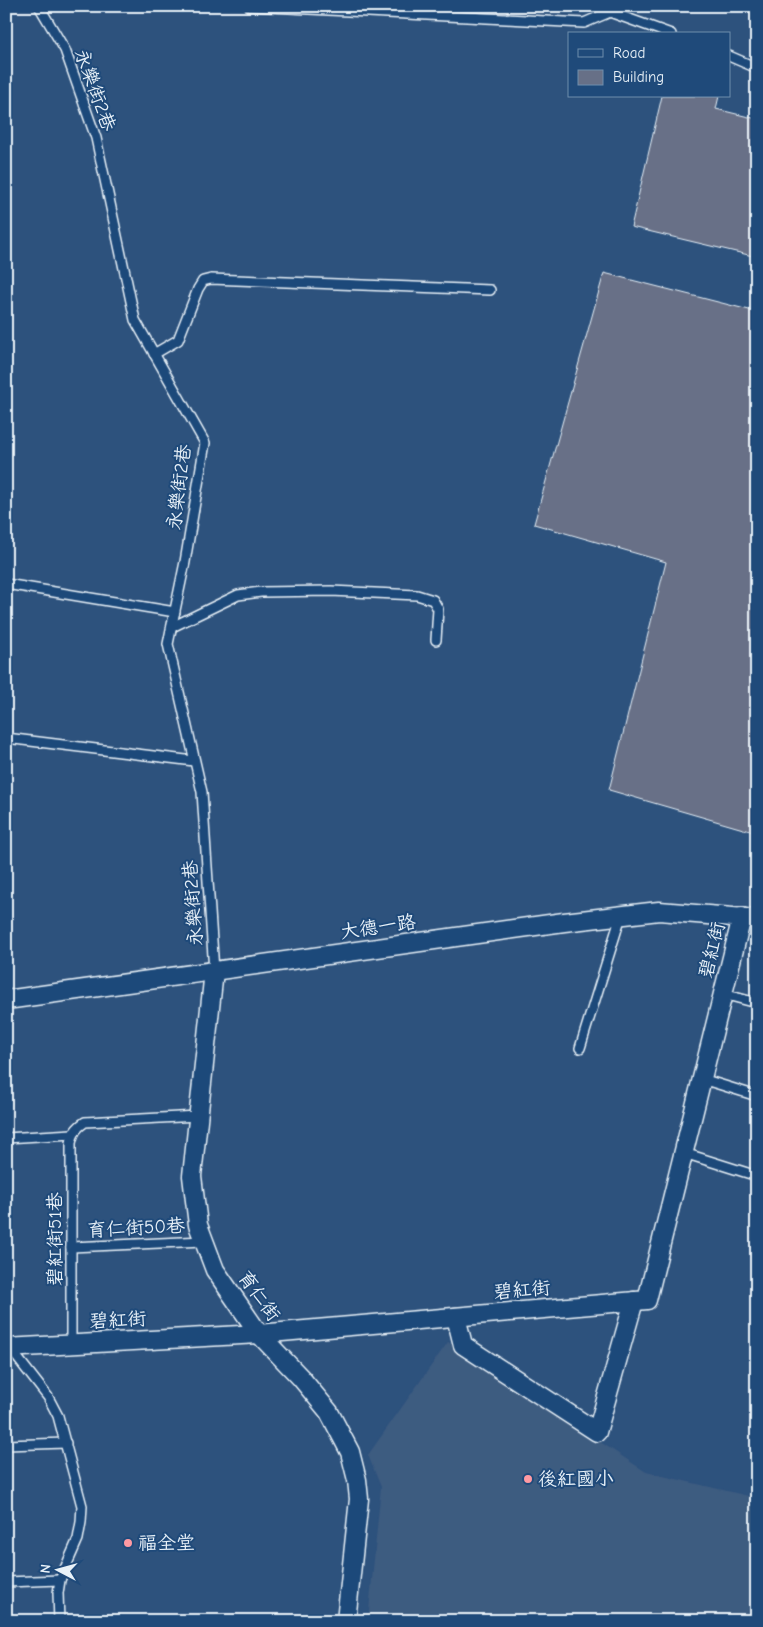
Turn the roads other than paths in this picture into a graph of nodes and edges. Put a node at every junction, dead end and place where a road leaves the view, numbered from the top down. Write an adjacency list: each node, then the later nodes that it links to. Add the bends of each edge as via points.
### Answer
1 (39, 6): 9 (lane, 永樂街2巷, via 65,50 96,138 135,320)
2 (249, 6): 4 (lane, via 584,23)
3 (593, 6): 4 (lane)
4 (610, 12): 5 (lane)
5 (665, 32)
6 (730, 56): 7 (lane)
7 (757, 68)
8 (490, 290): 9 (lane, via 211,278 203,281 198,289 178,340)
9 (154, 354): 11 (lane, 永樂街2巷, via 205,443)
10 (6, 584): 11 (lane)
11 (175, 612): 12 (lane, 永樂街2巷)
12 (172, 627): 13 (lane, via 238,595 331,591 417,595 432,600 438,609); 15 (lane, 永樂街2巷, via 168,644)
13 (436, 640)
14 (6, 738): 15 (lane)
15 (194, 761): 18 (lane, 永樂街2巷, via 202,792)
16 (621, 916): 17 (street, 大德一路, via 659,911); 18 (street, 大德一路); 22 (lane)
17 (750, 918): 19 (street, 碧紅街)
18 (214, 971): 20 (street, 大德一路); 25 (street, 育仁街)
19 (723, 994): 21 (lane); 23 (street, 碧紅街)
20 (6, 1000)
21 (757, 1003)
22 (580, 1048)
23 (702, 1079): 24 (lane); 28 (street, 碧紅街)
24 (757, 1096)
25 (198, 1116): 26 (lane, via 85,1122); 30 (street, 育仁街, via 192,1176 198,1225)
26 (72, 1134): 27 (lane); 31 (lane, 碧紅街51巷)
27 (6, 1138)
28 (684, 1153): 29 (lane); 32 (street, 碧紅街, via 647,1300)
29 (757, 1176)
30 (204, 1241): 31 (lane, 育仁街50巷); 34 (street, 育仁街, via 215,1270)
31 (71, 1247): 35 (lane, 碧紅街51巷)
32 (634, 1301): 33 (street, 碧紅街); 33 (street, via 598,1432 463,1345)
33 (456, 1317): 34 (street, 碧紅街)
34 (260, 1334): 35 (street, 碧紅街); 42 (street, 育仁街, via 329,1412 350,1452 359,1499)
35 (71, 1344): 36 (street, 碧紅街)
36 (7, 1346): 37 (lane, via 48,1397)
37 (66, 1443): 38 (lane); 39 (lane, via 82,1506 78,1539)
38 (6, 1445)
39 (60, 1580): 40 (lane); 41 (lane)
40 (6, 1582)
41 (59, 1621)
42 (346, 1621)

